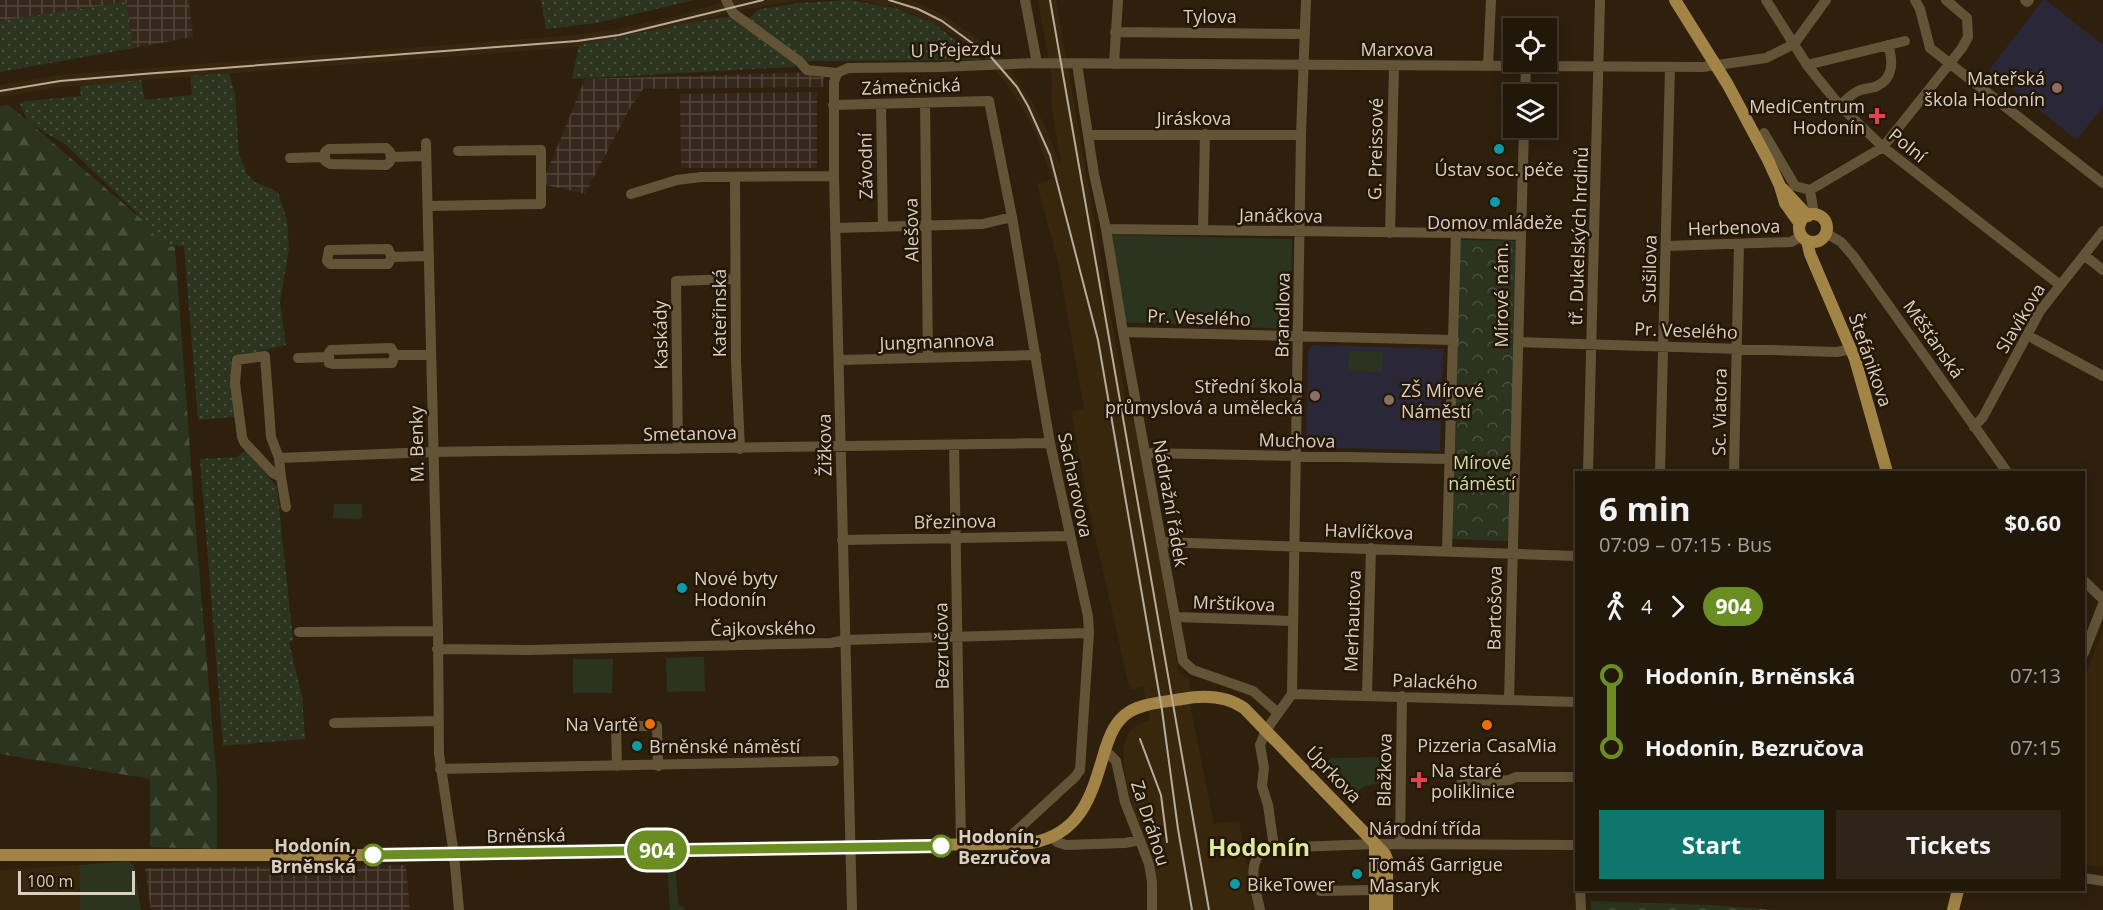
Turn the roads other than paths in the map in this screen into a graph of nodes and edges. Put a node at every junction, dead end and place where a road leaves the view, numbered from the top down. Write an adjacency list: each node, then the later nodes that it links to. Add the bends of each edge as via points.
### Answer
1 (726, 0): 30 (street, via 733,13 807,70)
2 (1025, 0): 17 (street)
3 (1118, 0): 12 (street)
4 (1306, 0): 13 (street, Brandlova)
5 (1491, 0): 25 (street)
6 (1600, 0): 27 (street, tř. Dukelských hrdinů)
7 (1675, 0): 20 (main road, Měšťanská)
8 (1766, 0): 15 (street, Polní)
9 (1826, 0): 15 (street)
10 (1915, 0): 21 (street, via 1930,48)
11 (1946, 0): 21 (street, via 1967,18 1969,27 1968,37)
12 (1115, 32): 13 (street, Tylova); 19 (street)
13 (1305, 34): 22 (street, Brandlova)
14 (1905, 41): 16 (street)
15 (1794, 44): 20 (street, Marxova, via 1766,58); 23 (street, Polní)
16 (1888, 45): 23 (street); 35 (street, via 1893,60 1891,70 1877,86 1860,90)
17 (1037, 63): 18 (street, U Přejezdu); 30 (street, U Přejezdu, via 848,68)
18 (1077, 64): 19 (street, Marxova); 38 (street, Nádražní řádek)
19 (1114, 64): 22 (street, Marxova)
20 (1716, 64): 29 (street, Marxova); 59 (main road, Měšťanská, via 1754,133 1785,204)
21 (1950, 64): 42 (street); 50 (street)
22 (1304, 65): 24 (street, Marxova); 39 (street, Brandlova)
23 (1807, 65): 35 (street, Polní)
24 (1394, 66): 25 (street, Marxova); 63 (street, G. Preissové)
25 (1488, 66): 26 (street, Marxova)
26 (1503, 66)
27 (1599, 66): 28 (street, Marxova); 29 (street, Marxova); 79 (street, tř. Dukelských hrdinů)
28 (1557, 67)
29 (1670, 67): 67 (street, Sušilova)
30 (837, 73): 34 (street, Žižkova)
31 (988, 101): 32 (street, Zámečnická); 54 (street, Sacharovova)
32 (925, 102): 33 (street, Zámečnická); 55 (street, Alešova)
33 (881, 104): 34 (street, Zámečnická); 56 (street, Závodní)
34 (833, 105): 48 (street, Žižkova)
35 (1840, 106): 42 (street, Polní)
36 (1764, 133): 51 (street, via 1795,186)
37 (1205, 134): 38 (street, Jiráskova); 39 (street, Jiráskova); 60 (street)
38 (1088, 135): 58 (street, Nádražní řádek)
39 (1301, 135): 62 (street, Brandlova)
40 (1524, 138): 65 (street)
41 (426, 143): 44 (street, M. Benky)
42 (1883, 147): 51 (street); 73 (street, Polní)
43 (458, 152): 53 (street, via 541,150 542,204)
44 (426, 156): 46 (street); 53 (street, M. Benky)
45 (324, 157): 46 (street, via 330,164 386,165); 46 (street, via 329,149 386,148); 47 (street)
46 (391, 157)
47 (290, 158)
48 (834, 176): 49 (street); 57 (street, Žižkova)
49 (735, 177): 52 (street, via 690,178); 72 (street, Kateřinská)
50 (2103, 183)
51 (1810, 190): 59 (street)
52 (631, 194)
53 (428, 206): 69 (street, M. Benky)
54 (1012, 217): 55 (street, via 983,224); 84 (street, Sacharovova)
55 (927, 226): 56 (street); 86 (street, Alešova)
56 (883, 227): 57 (street)
57 (836, 228): 87 (street, Žižkova)
58 (1106, 229): 60 (street, Janáčkova); 74 (street, Nádražní řádek)
59 (1811, 229): 66 (street, Herbenova, via 1791,242); 82 (main road, Štefánikova, via 1815,261); 89 (street, Měšťanská, via 1841,242 1854,257)
60 (1203, 230): 62 (street, Janáčkova)
61 (2103, 231): 68 (street, Slavíkova)
62 (1300, 232): 63 (street, Janáčkova); 76 (street, Brandlova)
63 (1390, 233): 64 (street, Janáčkova)
64 (1456, 233): 65 (street, Mírové nám.); 77 (street)
65 (1521, 235): 78 (street, Mírové nám.)
66 (1739, 244): 67 (street, Herbenova); 81 (street, Sc. Viatora)
67 (1666, 246): 80 (street, Sušilova)
68 (2084, 255): 71 (street); 73 (street, Slavíkova)
69 (429, 256): 70 (street); 83 (street, M. Benky)
70 (392, 257): 70 (street, via 388,249 330,250 327,261 388,264)
71 (2103, 270)
72 (735, 279): 93 (street, Kaskády, via 676,281); 94 (street, Kateřinská)
73 (2060, 285): 75 (street, Slavíkova)
74 (1123, 332): 76 (street, Pr. Veselého); 96 (street, Nádražní řádek)
75 (2027, 335): 88 (street); 89 (street, Slavíkova)
76 (1298, 336): 77 (street, Pr. Veselého); 97 (street, Brandlova)
77 (1454, 340): 99 (street)
78 (1519, 342): 79 (street, Pr. Veselého); 114 (street, Mírové nám.)
79 (1591, 344): 80 (street, Pr. Veselého); 100 (street, tř. Dukelských hrdinů)
80 (1664, 346): 81 (street, Pr. Veselého); 101 (street, Sušilova)
81 (1737, 348): 82 (street, Pr. Veselého, via 1837,352); 102 (street, Sc. Viatora)
82 (1851, 349): 103 (main road, Štefánikova)
83 (430, 355): 85 (street, via 395,355 392,348 331,350 328,357); 95 (street, M. Benky)
84 (1036, 355): 86 (street, Jungmannova); 90 (street, Sacharovova)
85 (298, 358)
86 (928, 358): 87 (street, Jungmannova)
87 (838, 360): 92 (street, Žižkova)
88 (2103, 376)
89 (1974, 427): 104 (street, Měšťanská)
90 (1050, 443): 91 (street, Smetanova); 107 (street, Sacharovova)
91 (954, 445): 92 (street, Smetanova); 108 (street, Bezručova)
92 (840, 447): 94 (street, Smetanova); 109 (street, Žižkova)
93 (678, 449): 94 (street, Smetanova); 95 (street, Smetanova)
94 (740, 449)
95 (432, 452): 98 (street, Smetanova); 120 (street, M. Benky)
96 (1145, 453): 97 (street, Muchova); 110 (street, Nádražní řádek)
97 (1296, 457): 99 (street, Muchova); 111 (street, Brandlova)
98 (279, 458): 105 (street); 105 (street, via 271,437 265,356 237,360 244,442)
99 (1449, 459): 113 (street)
100 (1588, 471)
101 (1660, 471)
102 (1734, 471)
103 (1887, 471)
104 (2006, 471)
105 (281, 477): 106 (street)
106 (286, 507)
107 (1069, 536): 108 (street, Březinova); 122 (street, Sacharovova, via 1086,601)
108 (955, 538): 109 (street, Březinova); 123 (street, Bezručova)
109 (842, 540): 124 (street, Žižkova)
110 (1161, 542): 111 (street, Havlíčkova); 118 (street, Nádražní řádek)
111 (1294, 545): 112 (street, Havlíčkova); 119 (street, Brandlova)
112 (1371, 548): 113 (street, Havlíčkova); 128 (street, Merhautova)
113 (1447, 550): 114 (street, Havlíčkova)
114 (1512, 553): 115 (street, Havlíčkova); 130 (street, Bartošova)
115 (1575, 556)
116 (2085, 582): 117 (street)
117 (2103, 601): 126 (street)
118 (1175, 617): 119 (street, Mrštíkova); 132 (street, Nádražní řádek, via 1185,664 1252,691)
119 (1293, 621): 127 (street, Brandlova)
120 (438, 631): 121 (street); 125 (street, M. Benky)
121 (299, 632)
122 (1089, 633): 123 (street, Čajkovského); 147 (street, Sacharovova, via 1080,770)
123 (958, 636): 124 (street, Čajkovského); 149 (street, Bezručova)
124 (846, 640): 125 (street, Čajkovského, via 529,650); 150 (street, Žižkova)
125 (437, 649): 133 (street, M. Benky)
126 (2085, 650)
127 (1292, 694): 128 (street, Palackého); 132 (street)
128 (1367, 695): 129 (street, Palackého)
129 (1402, 696): 130 (street, Palackého); 146 (street, Blažkova)
130 (1509, 700): 131 (street, Palackého)
131 (1575, 702)
132 (1278, 713): 135 (street)
133 (439, 721): 134 (street); 140 (street, M. Benky)
134 (334, 723)
135 (1266, 730): 136 (main road, Brněnská, via 1244,708 1228,699 1191,697 1131,711 1113,729); 145 (main road, Úprkova); 151 (street, via 1260,745 1262,786)
136 (1105, 750): 143 (main road, Brněnská, via 1086,805 1071,824); 144 (street, Za Dráhou, via 1116,761 1125,802)
137 (834, 761): 138 (street)
138 (658, 765): 139 (street); 139 (street, via 657,726 616,726)
139 (617, 766): 140 (street)
140 (440, 769): 153 (street, M. Benky)
141 (1575, 777): 142 (street, via 1516,777)
142 (1459, 785)
143 (1052, 837): 144 (street, Brněnská, via 1066,845); 147 (main road, Brněnská)
144 (1140, 840): 162 (street, Za Dráhou, via 1151,872)
145 (1375, 844): 146 (street, Národní třída); 151 (street, Národní třída); 156 (main road); 165 (main road, Úprkova, via 1387,859)
146 (1400, 844): 148 (street, Národní třída)
147 (1001, 845): 149 (main road, Brněnská)
148 (1575, 845)
149 (961, 846): 150 (main road, Brněnská)
150 (850, 847): 153 (main road, Brněnská); 161 (street, Žižkova)
151 (1274, 847): 163 (street, via 1260,852 1254,862)
152 (0, 855): 153 (main road, Brněnská)
153 (454, 855): 160 (street, M. Benky)
154 (2085, 879): 155 (street)
155 (2103, 881)
156 (1375, 890): 157 (street); 164 (main road)
157 (1320, 891)
158 (1580, 891): 166 (street)
159 (1958, 891): 167 (main road)
160 (459, 910)
161 (852, 910)
162 (1152, 910)
163 (1260, 910)
164 (1375, 910)
165 (1387, 910)
166 (1581, 910)
167 (1953, 910)

